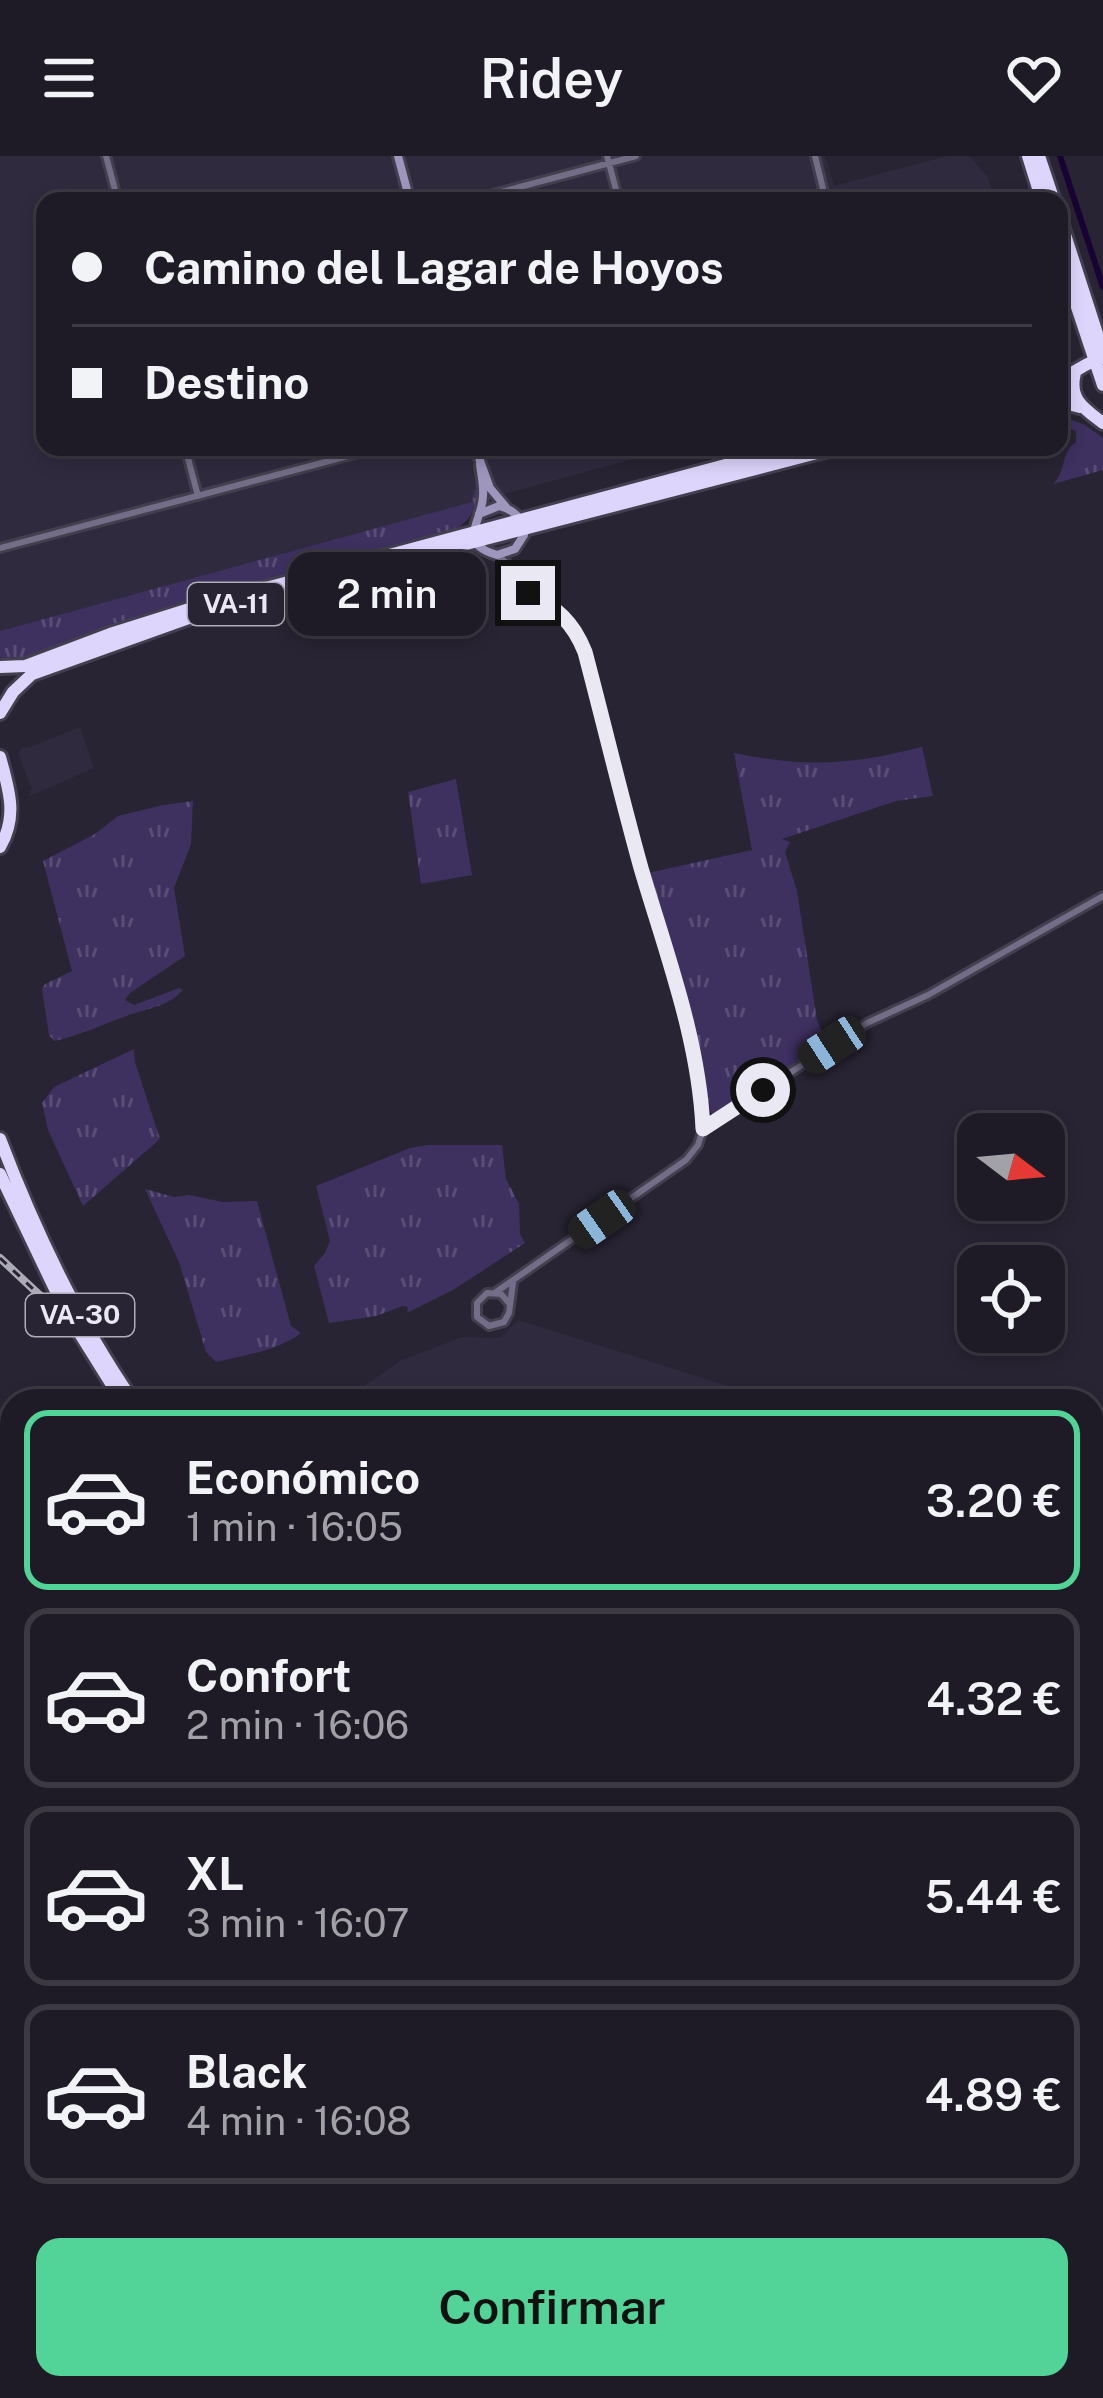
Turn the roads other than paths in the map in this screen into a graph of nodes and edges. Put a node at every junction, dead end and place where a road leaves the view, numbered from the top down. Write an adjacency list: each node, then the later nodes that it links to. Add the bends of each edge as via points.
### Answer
1 (106, 156): 8 (street)
2 (398, 156): 9 (street)
3 (636, 156): 7 (street)
4 (815, 156): 12 (street)
5 (1028, 156): 13 (highway)
6 (1039, 156): 14 (highway)
7 (608, 160): 10 (street); 11 (street)
8 (116, 192)
9 (408, 192)
10 (498, 192)
11 (617, 192)
12 (824, 192)
13 (1039, 192)
14 (1051, 192)
15 (1068, 250): 17 (highway)
16 (1068, 275): 17 (highway)
17 (1088, 325): 18 (highway); 19 (highway); 20 (highway)
18 (1103, 338)
19 (1100, 356): 20 (highway); 22 (highway)
20 (1076, 372): 21 (highway); 23 (highway, via 1072,389)
21 (1068, 375)
22 (1103, 385)
23 (1092, 411): 24 (highway)
24 (1103, 423)
25 (187, 456): 31 (street)
26 (348, 456): 31 (street)
27 (478, 456): 30 (street)
28 (759, 456): 32 (highway)
29 (798, 456): 32 (highway, VA-11)
30 (480, 464): 32 (street, via 494,496); 33 (street, via 483,499)
31 (198, 496): 34 (street)
32 (517, 517): 33 (highway, VA-11); 33 (street, via 493,507); 35 (street, via 522,540)
33 (472, 529): 35 (street, via 482,550); 36 (highway, VA-11, via 204,603 25,666); 37 (highway, VA-11, via 154,628 32,674)
34 (0, 548)
35 (508, 558): 42 (street, via 519,587 563,615 585,652 688,1028)
36 (0, 667): 37 (highway, VA-11)
37 (10, 695): 38 (highway)
38 (1, 714)
39 (0, 758): 40 (highway, via 12,812)
40 (2, 843)
41 (1103, 896): 42 (street, via 867,1023)
42 (703, 1129): 45 (street, via 686,1160)
43 (0, 1139): 49 (highway, VA-30, via 68,1293)
44 (0, 1174): 48 (highway, VA-30, via 64,1308)
45 (513, 1283): 46 (street); 47 (street)
46 (496, 1292): 47 (street); 47 (street, via 477,1303 483,1323 504,1322)
47 (508, 1302)
48 (115, 1389)
49 (125, 1389)

